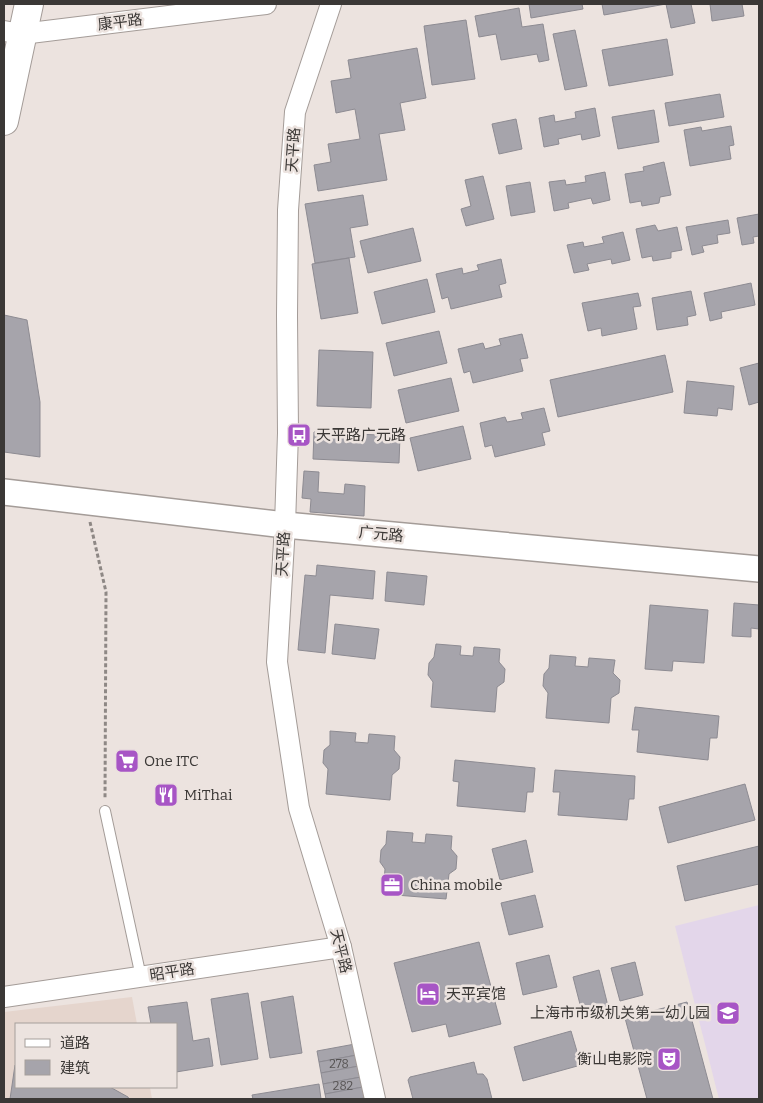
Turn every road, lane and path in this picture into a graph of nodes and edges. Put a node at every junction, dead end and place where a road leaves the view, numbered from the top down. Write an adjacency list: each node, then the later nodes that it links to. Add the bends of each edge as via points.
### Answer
1 (29, 4): 4 (main road)
2 (266, 4): 4 (street, 康平路)
3 (331, 4): 8 (street, 天平路, via 295,112 288,210)
4 (13, 33): 5 (main road)
5 (4, 121)
6 (4, 492): 7 (street, 广元路)
7 (85, 502): 8 (street, 广元路); 10 (path, via 106,592)
8 (285, 525): 9 (street, 广元路); 11 (street, 天平路, via 277,662 299,808)
9 (759, 569)
10 (105, 810): 12 (lane)
11 (341, 947): 12 (street, 昭平路); 14 (street, 天平路)
12 (141, 977): 13 (street, 昭平路)
13 (4, 998)
14 (376, 1099)

